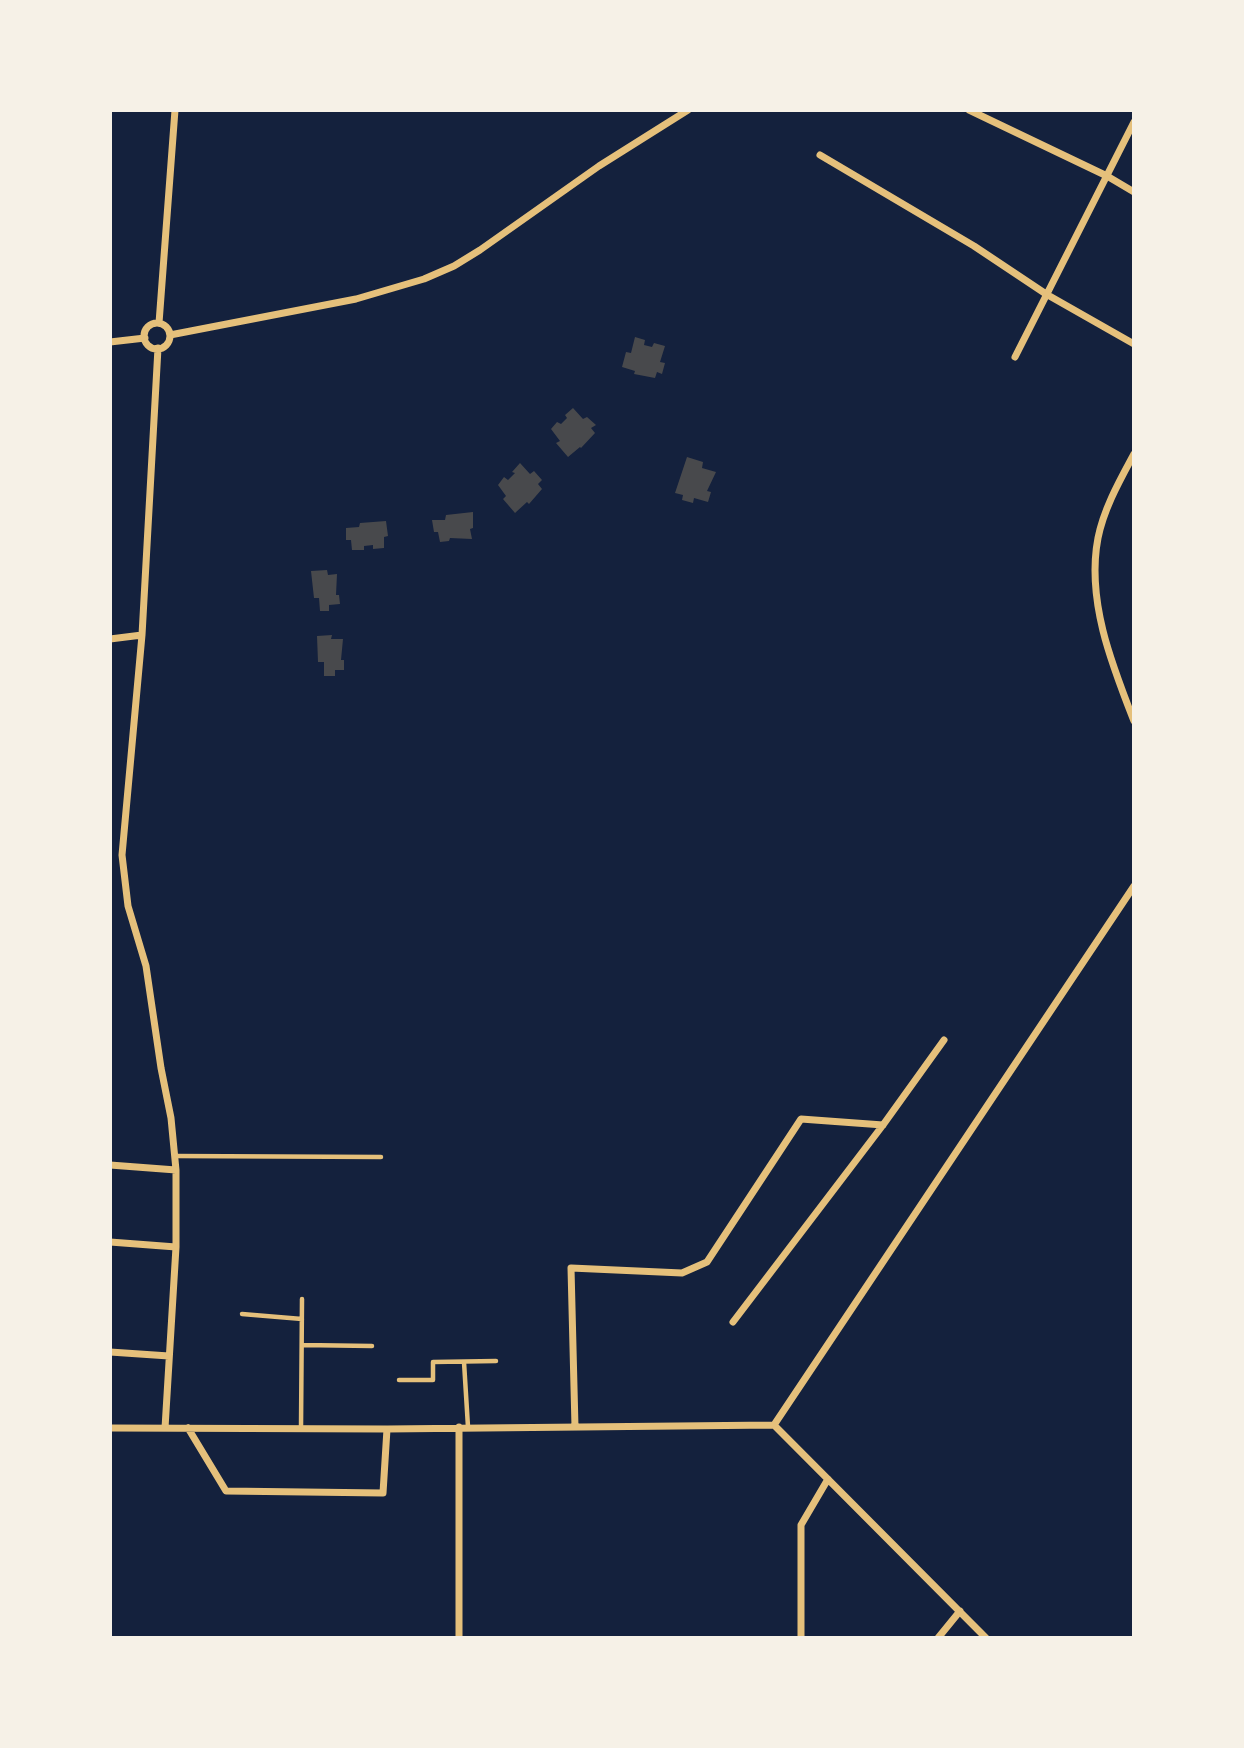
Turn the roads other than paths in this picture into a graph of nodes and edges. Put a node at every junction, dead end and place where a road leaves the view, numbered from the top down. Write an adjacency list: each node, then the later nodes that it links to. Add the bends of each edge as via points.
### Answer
1 (175, 110): 9 (street)
2 (688, 110): 10 (street, via 480,250 434,275 356,299)
3 (969, 110): 6 (street)
4 (1134, 122): 6 (street)
5 (820, 155): 8 (street)
6 (1107, 176): 7 (street); 8 (street)
7 (1134, 192)
8 (1046, 294): 13 (street); 15 (street)
9 (159, 323): 10 (street); 11 (street, via 148,327)
10 (170, 335): 14 (street, via 168,343)
11 (145, 338): 12 (street); 14 (street)
12 (110, 342)
13 (1134, 344)
14 (158, 348): 17 (street)
15 (1015, 357)
16 (1134, 454): 19 (street, via 1098,538 1096,576 1109,658)
17 (142, 635): 18 (street); 23 (street, via 122,855 128,906 146,966)
18 (110, 639)
19 (1134, 721)
20 (1134, 886): 40 (street)
21 (944, 1040): 22 (street)
22 (883, 1125): 32 (street); 43 (street, via 801,1119 707,1262 682,1273 571,1268)
23 (175, 1156): 24 (lane); 26 (street)
24 (381, 1157)
25 (110, 1165): 26 (street)
26 (176, 1170): 28 (street)
27 (110, 1242): 28 (street)
28 (176, 1247): 36 (street)
29 (302, 1299): 31 (lane)
30 (242, 1314): 31 (lane)
31 (302, 1319): 33 (lane)
32 (733, 1322)
33 (302, 1345): 34 (lane); 47 (lane)
34 (372, 1346)
35 (110, 1352): 36 (street)
36 (169, 1356): 45 (street)
37 (496, 1361): 38 (lane)
38 (464, 1362): 39 (lane, via 433,1362 433,1380); 42 (lane)
39 (399, 1380)
40 (774, 1425): 43 (street); 49 (street)
41 (459, 1427): 42 (street); 48 (street); 51 (street)
42 (468, 1427): 43 (street)
43 (575, 1427)
44 (110, 1428): 45 (street)
45 (165, 1428): 46 (street)
46 (188, 1428): 47 (street); 48 (street, via 226,1491 383,1493)
47 (300, 1428): 48 (street)
48 (387, 1429)
49 (828, 1479): 50 (street); 52 (street, via 801,1525)
50 (960, 1611): 53 (street); 54 (street)
51 (459, 1638)
52 (801, 1638)
53 (938, 1638)
54 (986, 1638)

